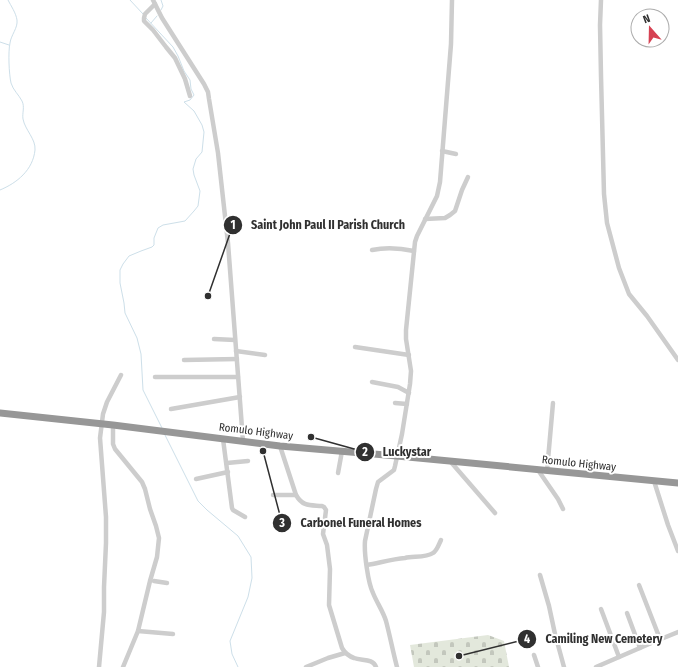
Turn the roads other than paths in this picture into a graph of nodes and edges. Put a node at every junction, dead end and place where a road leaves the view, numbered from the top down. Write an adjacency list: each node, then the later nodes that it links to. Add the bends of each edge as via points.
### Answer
1 (452, 0): 5 (street)
2 (601, 0): 19 (street, via 601,76 607,223 629,294)
3 (154, 2): 4 (street, via 145,14 144,20 175,58); 12 (street, via 208,92 228,243)
4 (190, 96)
5 (442, 151): 6 (street); 8 (street, via 439,190)
6 (456, 154)
7 (468, 177): 8 (street, via 455,211 450,216)
8 (425, 219): 10 (street, via 416,239)
9 (372, 250): 10 (street, via 380,248)
10 (414, 251): 15 (street, via 406,330)
11 (214, 339): 12 (street)
12 (235, 340): 14 (street)
13 (356, 347): 15 (street)
14 (236, 351): 16 (street); 17 (street)
15 (409, 355): 24 (street)
16 (265, 356)
17 (236, 359): 18 (street); 22 (street)
18 (184, 360)
19 (678, 360)
20 (121, 375): 31 (street, via 106,402)
21 (154, 377): 22 (street)
22 (238, 377): 25 (street)
23 (372, 382): 24 (street, via 398,387)
24 (409, 393): 28 (street)
25 (240, 397): 29 (street); 34 (street)
26 (395, 403): 28 (street)
27 (553, 403): 42 (street)
28 (407, 404): 37 (street)
29 (172, 408)
30 (0, 413): 31 (highway, Romulo Highway)
31 (101, 424): 32 (highway, Romulo Highway); 70 (street, via 106,543)
32 (113, 425): 33 (highway, Romulo Highway); 57 (street, via 115,449 142,482 156,526 159,538)
33 (223, 438): 34 (highway, Romulo Highway); 40 (street)
34 (243, 441): 35 (highway, Romulo Highway)
35 (280, 446): 36 (highway, Romulo Highway); 49 (street)
36 (342, 451): 37 (highway, Romulo Highway); 44 (street)
37 (397, 456): 39 (highway, Romulo Highway); 55 (street, via 394,470 378,482 376,489 364,548)
38 (248, 461): 40 (street)
39 (450, 461): 41 (highway, Romulo Highway); 51 (street)
40 (227, 463): 43 (street)
41 (538, 470): 42 (highway, Romulo Highway); 50 (street)
42 (547, 471): 46 (highway, Romulo Highway)
43 (228, 472): 45 (street); 52 (street, via 232,508)
44 (338, 473)
45 (196, 479)
46 (654, 481): 47 (highway, Romulo Highway); 54 (street)
47 (678, 483)
48 (273, 495): 49 (street)
49 (296, 495): 67 (street, via 302,503 322,506 326,510 323,534 330,569 329,605 339,642)
50 (563, 509)
51 (495, 513)
52 (245, 517)
53 (442, 540): 55 (street, via 432,554)
54 (678, 551)
55 (367, 565): 74 (street, via 370,585 386,621)
56 (540, 575): 76 (street)
57 (152, 581): 58 (street); 62 (street)
58 (167, 583)
59 (639, 585): 65 (street)
60 (601, 609): 69 (street)
61 (627, 613): 66 (street)
62 (138, 632): 64 (street); 71 (street)
63 (678, 632): 65 (street)
64 (173, 634)
65 (660, 639): 66 (street)
66 (640, 648): 69 (street)
67 (345, 653): 72 (street); 73 (street, via 372,661)
68 (534, 655): 75 (street)
69 (619, 657): 77 (street)
70 (99, 667)
71 (123, 667)
72 (306, 667)
73 (376, 667)
74 (397, 667)
75 (538, 667)
76 (564, 667)
77 (596, 667)

